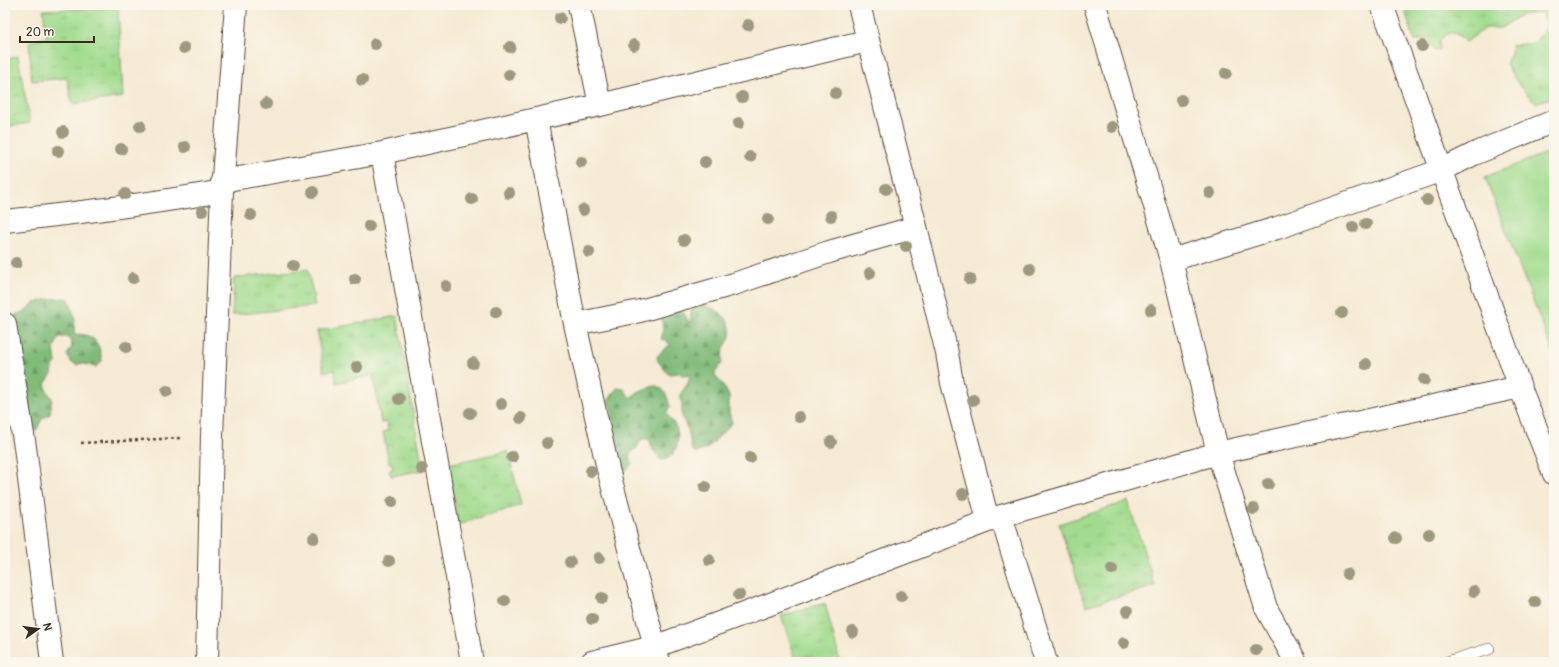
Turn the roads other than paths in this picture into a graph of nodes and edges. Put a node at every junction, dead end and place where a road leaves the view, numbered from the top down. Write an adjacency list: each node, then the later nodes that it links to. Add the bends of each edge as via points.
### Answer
1 (236, 5): 12 (street)
2 (578, 5): 7 (street)
3 (859, 5): 6 (street)
4 (1095, 5): 15 (street)
5 (1382, 5): 11 (street)
6 (867, 41): 7 (street); 14 (street)
7 (600, 105): 8 (street)
8 (536, 119): 10 (street); 17 (street)
9 (1554, 121): 11 (street)
10 (382, 153): 12 (street); 26 (street)
11 (1442, 170): 15 (street, via 1277,228); 18 (street)
12 (222, 186): 13 (street, via 155,203); 25 (street, via 212,436)
13 (5, 221)
14 (916, 227): 17 (street, via 640,311); 21 (street, via 952,383)
15 (1171, 260): 19 (street)
16 (5, 324): 24 (street, via 25,447)
17 (575, 324): 23 (street, via 608,469)
18 (1520, 387): 19 (street); 20 (street)
19 (1218, 453): 21 (street); 29 (street, via 1266,608)
20 (1554, 474)
21 (995, 518): 23 (street, via 773,603); 28 (street)
22 (1489, 649): 30 (lane)
23 (656, 655): 27 (street)
24 (52, 662)
25 (207, 662)
26 (472, 662)
27 (592, 662)
28 (1046, 662)
29 (1296, 662)
30 (1447, 662)

